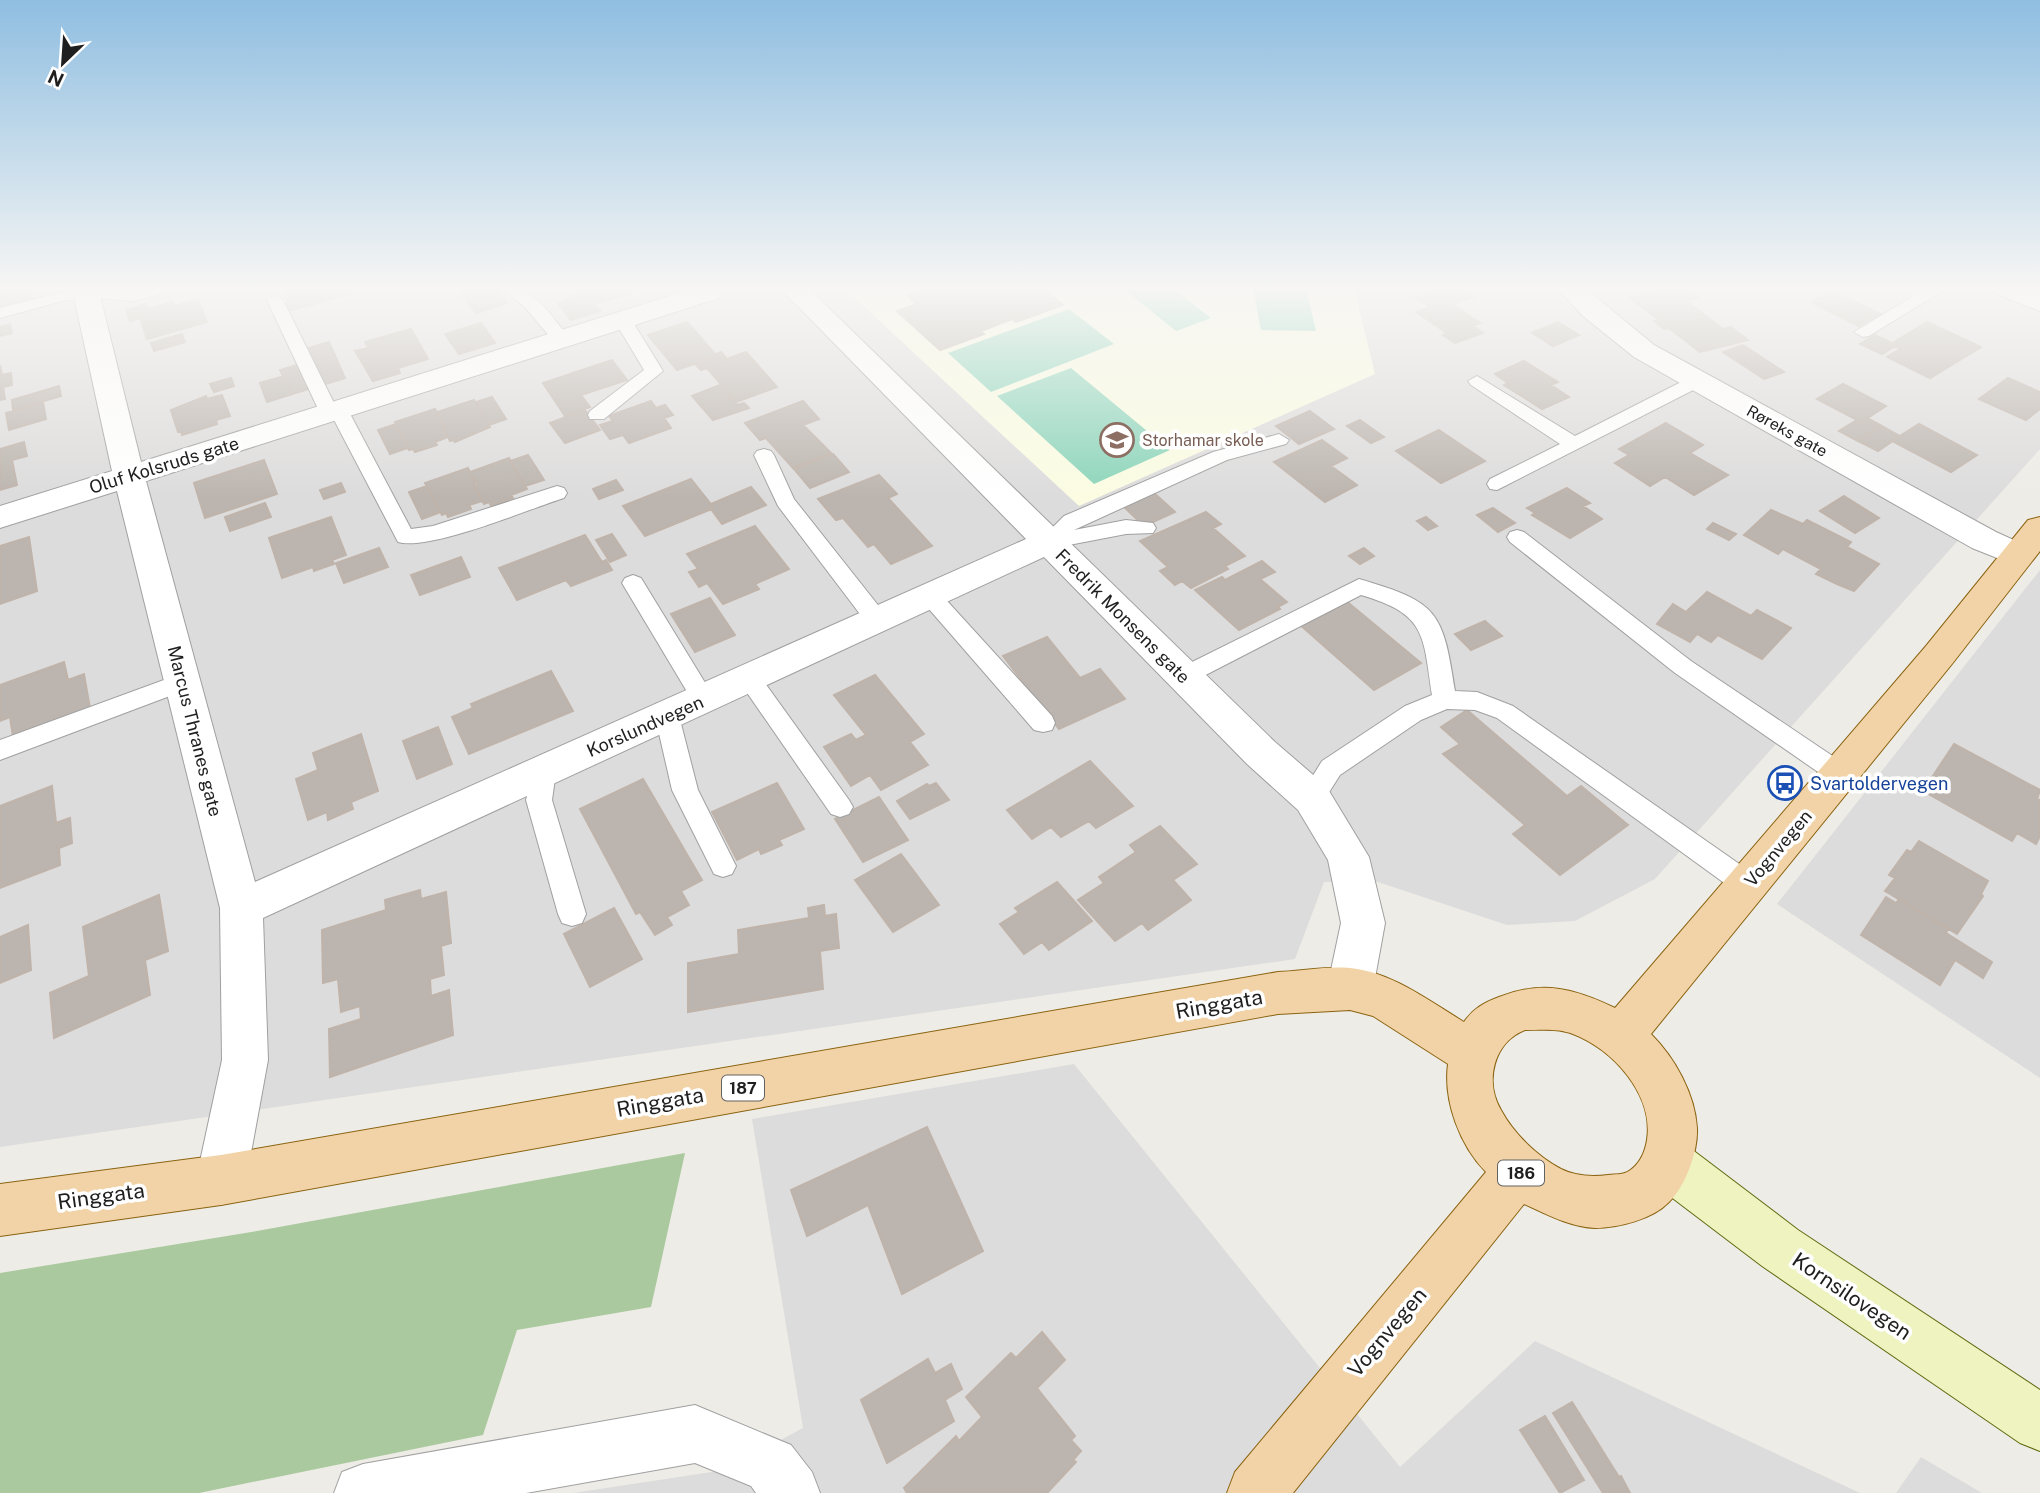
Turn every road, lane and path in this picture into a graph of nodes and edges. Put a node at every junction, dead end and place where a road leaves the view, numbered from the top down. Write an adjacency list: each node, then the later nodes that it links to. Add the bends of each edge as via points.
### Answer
1 (101, 358): 14 (street, Marcus Thranes gate)
2 (306, 358): 9 (lane)
3 (504, 358): 9 (street, Oluf Kolsruds gate)
4 (645, 358): 10 (lane, via 654,372)
5 (863, 358): 21 (street, Fredrik Monsens gate)
6 (1656, 358): 7 (street, Røreks gate)
7 (1697, 381): 12 (lane); 20 (street, Røreks gate, via 1984,540)
8 (1477, 382): 12 (lane)
9 (334, 411): 14 (street, Oluf Kolsruds gate); 16 (lane, via 405,537 435,533)
10 (597, 415)
11 (1279, 440): 21 (lane, via 1220,456 1071,521)
12 (1574, 444): 15 (lane)
13 (764, 455): 24 (lane, via 785,501)
14 (129, 475): 17 (street, Oluf Kolsruds gate); 27 (street, Marcus Thranes gate)
15 (1497, 485)
16 (557, 493)
17 (0, 517)
18 (1146, 528): 21 (lane, via 1126,527)
19 (1517, 537): 34 (lane, via 1683,667)
20 (2028, 541): 34 (main road, Vognvegen)
21 (1048, 542): 23 (street, Korslundvegen); 25 (street, Fredrik Monsens gate)
22 (633, 583): 28 (lane)
23 (930, 596): 24 (street, Korslundvegen); 31 (lane)
24 (877, 620): 26 (street, Korslundvegen)
25 (1184, 676): 29 (lane, via 1359,587 1406,603 1423,615 1433,633); 35 (street, Fredrik Monsens gate)
26 (749, 678): 28 (street, Korslundvegen); 36 (lane)
27 (183, 682): 32 (lane); 39 (street, Marcus Thranes gate)
28 (703, 699): 30 (street, Korslundvegen)
29 (1445, 701): 35 (lane, via 1413,713 1331,768); 38 (lane, via 1477,701 1505,712)
30 (667, 716): 33 (street, Korslundvegen); 37 (lane, via 685,790)
31 (1043, 723)
32 (0, 750)
33 (544, 771): 39 (street, Korslundvegen); 40 (lane, via 539,800)
34 (1840, 774): 38 (main road, Vognvegen)
35 (1312, 798): 41 (street, Fredrik Monsens gate, via 1348,857 1363,923)
36 (840, 807)
37 (723, 866)
38 (1748, 885): 42 (main road, Vognvegen)
39 (241, 908): 46 (street, Marcus Thranes gate, via 245,1060)
40 (572, 914)
41 (1350, 989): 43 (main road, Ringgata / 187, via 1384,998); 46 (main road, Ringgata / 187, via 1278,993)
42 (1620, 1037): 43 (main road, via 1583,1015 1525,1009 1492,1023); 44 (main road, via 1647,1063 1663,1089 1674,1139)
43 (1471, 1053): 45 (main road, 186, via 1469,1095 1487,1137)
44 (1668, 1163): 45 (main road, 186, via 1653,1184 1635,1196 1613,1202 1582,1201 1548,1190); 48 (main road, Kornsilovegen, via 1780,1248)
45 (1519, 1171): 51 (main road, Vognvegen / 186)
46 (221, 1180): 47 (main road, Ringgata / 187)
47 (0, 1210)
48 (2040, 1423)
49 (363, 1493): 50 (street, via 695,1434 771,1465)
50 (791, 1493)
51 (1256, 1493)

